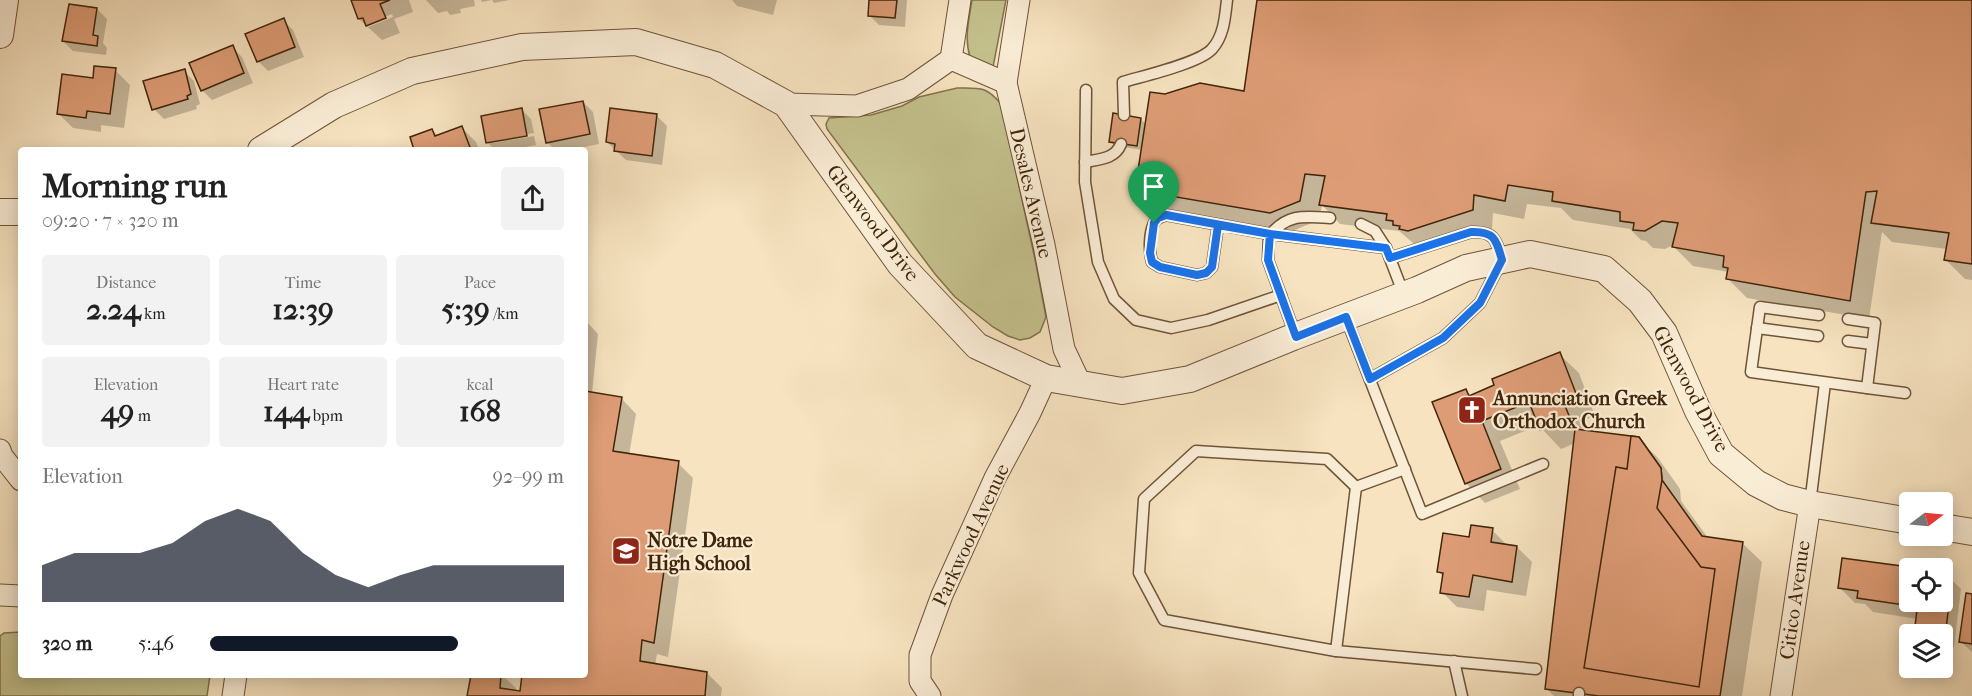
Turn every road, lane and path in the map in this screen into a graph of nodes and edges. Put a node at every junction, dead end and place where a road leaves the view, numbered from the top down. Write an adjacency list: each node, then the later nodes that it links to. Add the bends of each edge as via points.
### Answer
1 (5, 0): 5 (street)
2 (960, 0): 6 (street)
3 (1019, 0): 7 (street, Desales Avenue)
4 (1227, 0): 10 (lane, via 1224,28 1212,50 1191,61 1123,82)
5 (0, 35)
6 (951, 59): 7 (street); 9 (street, via 908,89 857,106)
7 (1006, 83): 35 (street, Desales Avenue, via 1064,350)
8 (1086, 90): 13 (lane)
9 (786, 104): 12 (street, Glenwood Drive, via 715,65 636,42 522,47 412,71 334,105); 32 (street, Glenwood Drive, via 900,264 977,346)
10 (1124, 115)
11 (1121, 144): 13 (lane, via 1110,157)
12 (266, 147)
13 (1085, 162): 22 (lane, via 1098,262 1114,299 1136,320 1171,328 1208,320)
14 (0, 212): 15 (street)
15 (18, 212)
16 (1330, 218): 19 (lane, via 1305,216 1280,224)
17 (1361, 224): 20 (lane, via 1375,231)
18 (1218, 225): 18 (lane, via 1166,215 1158,218 1154,223 1152,262 1197,275 1206,273 1212,267); 19 (lane)
19 (1270, 234): 20 (lane); 22 (lane, via 1268,260)
20 (1388, 253): 21 (lane, via 1485,231 1495,238); 23 (lane)
21 (1502, 260): 23 (street, Glenwood Drive, via 1466,268); 33 (lane, via 1480,303 1443,338); 43 (street, Glenwood Drive, via 1530,254 1604,269 1640,301 1664,333 1721,454 1755,483 1783,497)
22 (1281, 294): 29 (lane)
23 (1404, 296): 25 (street, Glenwood Drive)
24 (1819, 315): 27 (lane, via 1760,307)
25 (1346, 317): 29 (street, Glenwood Drive); 33 (lane)
26 (1848, 319): 31 (lane, via 1875,322)
27 (1757, 328): 28 (lane); 34 (lane, via 1751,372)
28 (1818, 336)
29 (1296, 337): 35 (street, Glenwood Drive, via 1190,379 1122,391)
30 (1848, 341): 31 (lane)
31 (1872, 344): 36 (lane)
32 (1046, 378): 35 (street, Glenwood Drive); 54 (street, Parkwood Avenue, via 995,478 942,595 920,655 920,681)
33 (1370, 379): 40 (lane)
34 (1825, 382): 36 (lane); 43 (lane)
35 (1080, 383)
36 (1867, 388): 37 (lane)
37 (1905, 393)
38 (0, 450): 41 (street)
39 (1543, 464): 40 (lane, via 1422,514)
40 (1405, 469): 42 (lane)
41 (18, 476)
42 (1356, 487): 49 (lane); 49 (lane, via 1327,459 1196,451 1144,499 1139,573 1164,620)
43 (1810, 504): 44 (street, Glenwood Drive); 56 (street, Citico Avenue)
44 (1899, 519)
45 (1953, 528): 46 (street)
46 (1972, 532)
47 (0, 595): 48 (street)
48 (18, 596)
49 (1336, 651): 50 (lane)
50 (1454, 661): 51 (lane); 55 (lane)
51 (1536, 669)
52 (236, 678): 53 (street)
53 (234, 696)
54 (930, 696)
55 (1462, 696)
56 (1781, 696)

